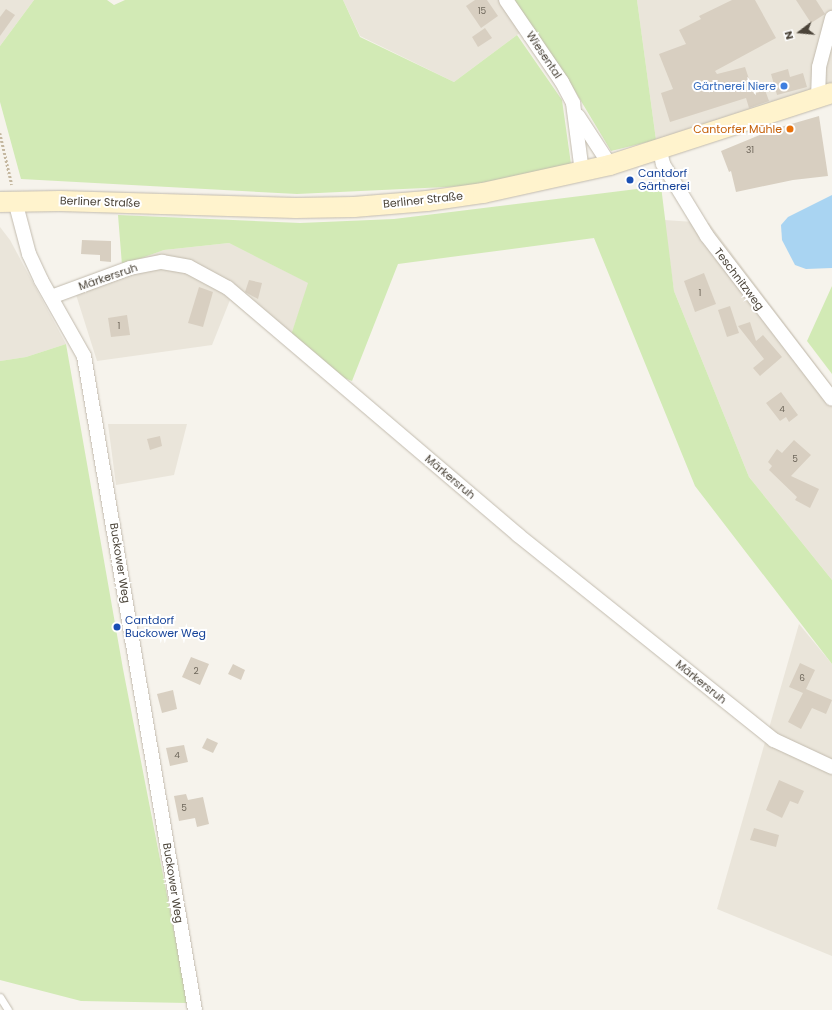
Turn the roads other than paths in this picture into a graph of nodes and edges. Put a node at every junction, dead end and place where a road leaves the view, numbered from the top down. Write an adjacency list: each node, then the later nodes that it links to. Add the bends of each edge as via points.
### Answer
1 (506, 0): 4 (street, Wiesental, via 562,82)
2 (832, 18): 3 (street, via 819,67)
3 (825, 96): 5 (main road, Berliner Straße)
4 (576, 114): 6 (street, Wiesental); 7 (street, Wiesental)
5 (660, 151): 6 (main road, Berliner Straße); 10 (street, Teschnitzweg, via 664,164 707,236)
6 (610, 165): 7 (main road, Berliner Straße)
7 (582, 172): 8 (main road, Berliner Straße, via 483,194 354,207 296,208)
8 (7, 201): 9 (street, Buckower Weg, via 29,254)
9 (51, 297): 11 (street, Märkersruh, via 130,268 162,262 189,267 228,288 518,535 774,740); 14 (street, Buckower Weg, via 84,356)
10 (832, 399)
11 (832, 767)
12 (0, 997): 13 (lane)
13 (8, 1010)
14 (195, 1010)

